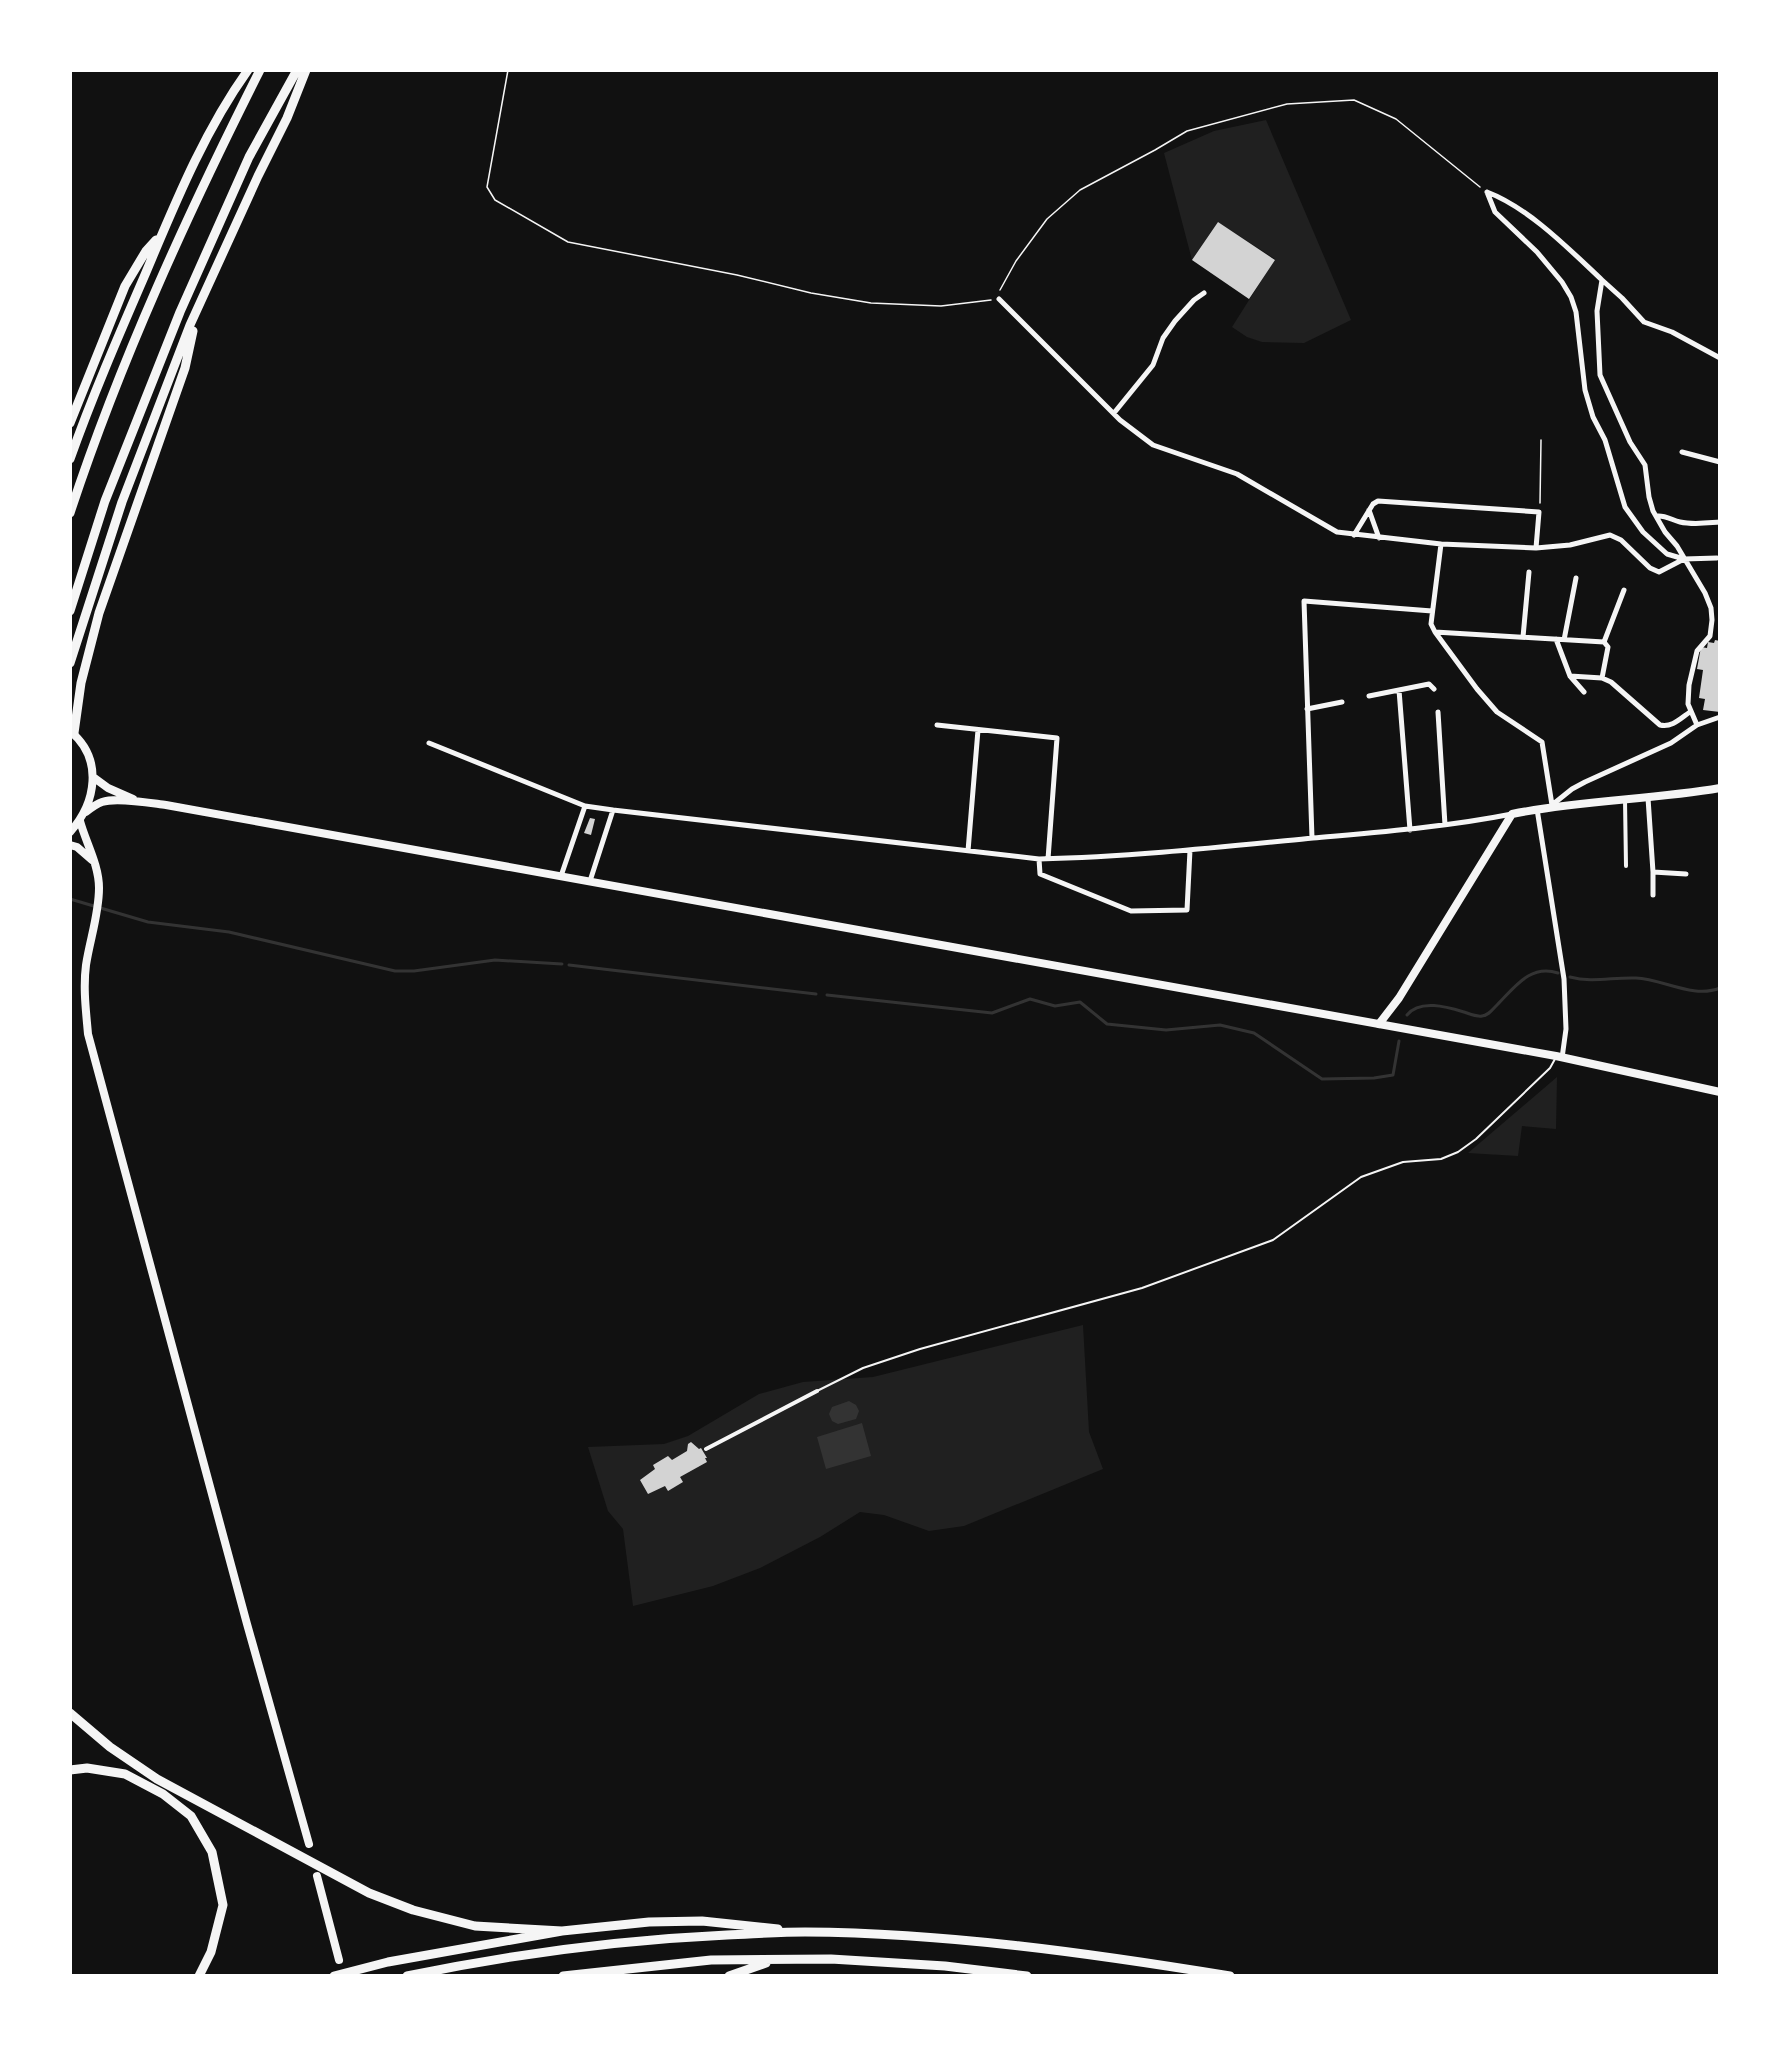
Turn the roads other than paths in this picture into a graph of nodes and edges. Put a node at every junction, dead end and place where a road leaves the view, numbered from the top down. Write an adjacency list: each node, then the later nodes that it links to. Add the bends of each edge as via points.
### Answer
1 (248, 70): 5 (highway, via 215,122)
2 (260, 70): 17 (highway, via 156,291 88,458)
3 (297, 70): 29 (highway, via 249,157 180,312 105,501)
4 (306, 70): 9 (highway)
5 (163, 231): 12 (highway, via 125,285); 14 (highway)
6 (1602, 280): 10 (street, via 1644,322); 18 (street, via 1597,311 1600,375 1630,442 1645,465 1649,497); 25 (street, via 1505,199 1486,192 1495,212 1537,252 1572,297 1585,390 1625,507 1643,532 1667,554)
7 (1204, 293): 11 (street, via 1175,321 1163,338 1153,365)
8 (999, 299): 11 (street)
9 (199, 307): 38 (highway, via 122,502); 53 (highway, via 185,368 99,613)
10 (1719, 358)
11 (1114, 413): 20 (street, via 1153,445 1237,474 1325,527)
12 (70, 423)
13 (1682, 452): 15 (street)
14 (70, 459)
15 (1719, 462)
16 (1369, 510): 20 (street); 21 (street); 23 (street, via 1378,501 1539,512)
17 (70, 513)
18 (1657, 516): 19 (street, via 1698,524); 25 (street)
19 (1719, 522)
20 (1354, 534): 21 (street)
21 (1379, 538): 22 (street)
22 (1441, 544): 23 (street); 30 (street)
23 (1536, 548): 25 (street, via 1610,535 1659,572)
24 (1717, 558): 25 (street)
25 (1684, 559): 32 (street, via 1705,593)
26 (1529, 572): 34 (street)
27 (1576, 578): 36 (street)
28 (1624, 590): 37 (street)
29 (70, 611)
30 (1432, 611): 33 (street); 46 (street, via 1304,601)
31 (1719, 619): 32 (street)
32 (1712, 620): 48 (street, via 1710,636 1695,656 1689,685)
33 (1435, 632): 34 (street); 61 (street, via 1497,712 1542,741)
34 (1523, 637): 35 (street)
35 (1556, 639): 36 (street); 39 (street)
36 (1564, 640): 37 (street)
37 (1604, 642): 40 (street, via 1608,647)
38 (70, 663)
39 (1570, 676): 40 (street); 43 (street)
40 (1602, 678): 48 (street, via 1660,725 1672,724)
41 (1434, 689): 42 (street, via 1429,684)
42 (1399, 690): 44 (street); 68 (street)
43 (1584, 692)
44 (1369, 696)
45 (1342, 702): 46 (street)
46 (1307, 709): 70 (street)
47 (1438, 712): 67 (street)
48 (1690, 712): 51 (street)
49 (1719, 717): 51 (street)
50 (937, 725): 52 (street)
51 (1697, 725): 61 (street, via 1671,743 1572,789)
52 (978, 730): 73 (street); 75 (street, via 1058,738)
53 (72, 732): 55 (main road, via 87,754)
54 (429, 743): 60 (street)
55 (93, 777): 59 (main road); 64 (main road)
56 (1719, 788): 57 (main road)
57 (1648, 798): 58 (main road); 78 (street)
58 (1625, 800): 61 (main road); 77 (street)
59 (139, 801): 64 (main road, via 106,800); 80 (main road)
60 (585, 806): 63 (street); 80 (street)
61 (1552, 806): 62 (main road)
62 (1537, 809): 65 (main road); 84 (street, via 1563,979 1566,1029)
63 (613, 810): 73 (street); 81 (street)
64 (86, 812): 66 (main road)
65 (1512, 814): 67 (street); 83 (main road)
66 (80, 821): 69 (main road); 76 (main road)
67 (1445, 825): 68 (street)
68 (1410, 830): 70 (street)
69 (70, 832)
70 (1312, 838): 72 (street)
71 (70, 845): 76 (main road)
72 (1190, 850): 74 (street, via 1186,910 1131,911 1040,874); 75 (street)
73 (968, 851): 74 (street)
74 (1039, 859): 75 (street)
75 (1048, 859)
76 (93, 861): 90 (main road, via 99,887 86,965 88,1034)
77 (1626, 866)
78 (1653, 872): 79 (street); 82 (street)
79 (1686, 874)
80 (561, 876): 81 (main road)
81 (590, 881): 83 (main road)
82 (1653, 895)
83 (1379, 1024): 84 (main road)
84 (1559, 1057): 85 (main road); 86 (lane, via 1458,1152 1441,1159 1403,1162 1361,1177 1273,1240 1142,1288 920,1349 863,1368)
85 (1719, 1092)
86 (817, 1391): 87 (street)
87 (706, 1449)
88 (70, 1713): 92 (highway, via 157,1779 369,1893 413,1910 475,1926)
89 (70, 1770): 96 (highway, via 87,1768 125,1774 163,1794 191,1816 212,1852 223,1905 211,1952)
90 (309, 1844)
91 (317, 1876): 94 (main road)
92 (562, 1931): 93 (highway, via 702,1921); 97 (highway, via 388,1962)
93 (804, 1932): 98 (highway, via 655,1939 530,1953); 102 (highway, via 1005,1945)
94 (339, 1960)
95 (774, 1960): 99 (highway, via 711,1960); 100 (highway); 101 (highway, via 887,1962)
96 (200, 1976)
97 (334, 1976)
98 (407, 1976)
99 (563, 1976)
100 (729, 1976)
101 (1027, 1976)
102 (1230, 1976)

